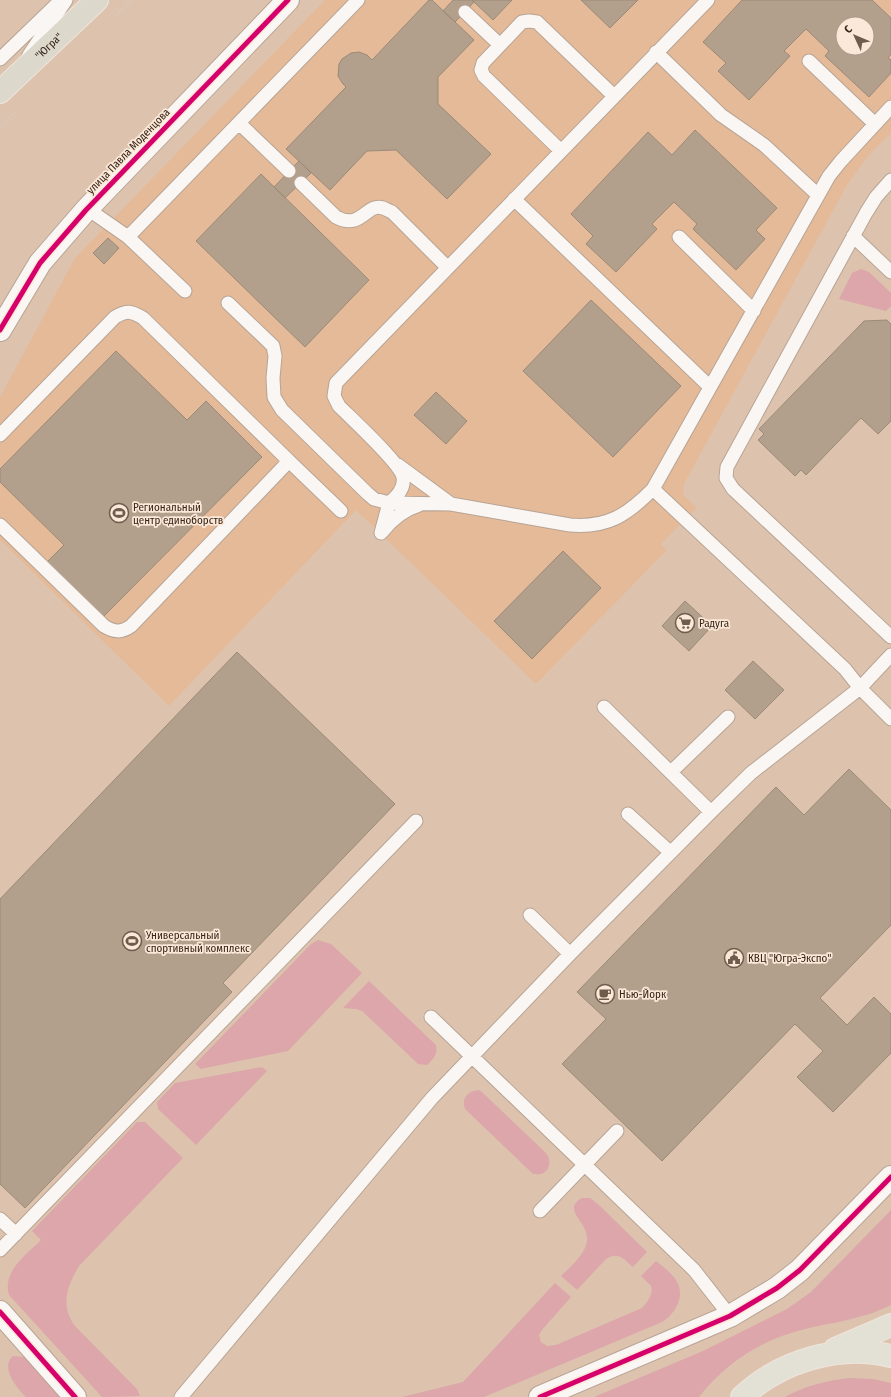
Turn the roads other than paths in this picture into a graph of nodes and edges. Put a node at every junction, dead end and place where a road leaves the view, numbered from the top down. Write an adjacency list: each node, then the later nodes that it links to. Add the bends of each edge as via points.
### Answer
1 (61, 0): 10 (lane)
2 (66, 0): 12 (lane)
3 (97, 0): 12 (highway, "Югра")
4 (288, 0): 23 (street, улица Павла Моденцова)
5 (358, 0): 15 (lane)
6 (704, 1): 9 (lane)
7 (465, 12): 8 (lane)
8 (500, 45): 13 (lane, via 522,22 537,22); 17 (lane, via 483,63 481,70 484,76)
9 (656, 52): 13 (lane); 21 (lane, via 721,115 764,145)
10 (0, 59)
11 (809, 61): 16 (lane)
12 (4, 89)
13 (614, 96): 17 (lane)
14 (891, 107): 16 (lane)
15 (239, 123): 18 (lane); 25 (lane)
16 (875, 124): 21 (lane, via 841,161)
17 (561, 151): 22 (lane)
18 (289, 171)
19 (891, 180): 24 (lane, via 876,197)
20 (301, 183): 27 (lane, via 336,217 344,221 351,222 375,208 382,207 392,212)
21 (818, 195): 31 (lane)
22 (514, 198): 27 (lane); 33 (lane)
23 (86, 210): 25 (lane); 32 (street, улица Павла Моденцова, via 40,263)
24 (853, 236): 28 (lane); 43 (lane, via 726,467 726,478 733,490)
25 (128, 237): 29 (lane)
26 (679, 237): 31 (lane)
27 (448, 267): 36 (lane, via 336,383 334,396 339,406)
28 (891, 272)
29 (185, 291)
30 (228, 303): 38 (lane, via 273,346 274,398 282,410 367,493 374,499)
31 (754, 311): 33 (lane)
32 (0, 330)
33 (710, 387): 37 (lane)
34 (0, 435): 35 (lane, via 115,317 125,312 143,318)
35 (289, 461): 41 (lane); 42 (lane, via 124,630 111,631 104,626)
36 (396, 463): 38 (lane, via 403,476 403,485 398,495); 40 (lane)
37 (653, 489): 40 (lane, via 627,512 614,519 586,526); 45 (lane, via 839,664)
38 (389, 502): 39 (lane); 39 (lane, via 381,533 409,508)
39 (428, 504): 40 (lane)
40 (451, 504)
41 (341, 511)
42 (0, 525)
43 (891, 637)
44 (891, 655): 45 (lane)
45 (860, 688): 48 (lane); 50 (lane, via 751,774)
46 (604, 707): 49 (lane)
47 (728, 717): 49 (lane)
48 (891, 719)
49 (671, 772): 50 (lane)
50 (711, 812): 53 (lane)
51 (628, 814): 53 (lane)
52 (416, 821): 63 (lane)
53 (670, 852): 55 (lane)
54 (530, 915): 55 (lane)
55 (570, 954): 57 (lane)
56 (431, 1017): 57 (lane)
57 (471, 1056): 59 (lane); 71 (lane, via 432,1098)
58 (617, 1131): 59 (lane)
59 (584, 1165): 61 (lane); 66 (lane, via 694,1270)
60 (891, 1177): 66 (street, via 800,1270 777,1288)
61 (540, 1211)
62 (0, 1219): 63 (lane)
63 (16, 1234): 64 (lane)
64 (0, 1250)
65 (0, 1312): 70 (street)
66 (730, 1316): 72 (street)
67 (891, 1325): 69 (main road)
68 (891, 1356): 69 (main road, via 859,1352)
69 (812, 1359): 73 (main road, via 771,1375)
70 (75, 1397)
71 (181, 1397)
72 (540, 1397)
73 (742, 1397)

